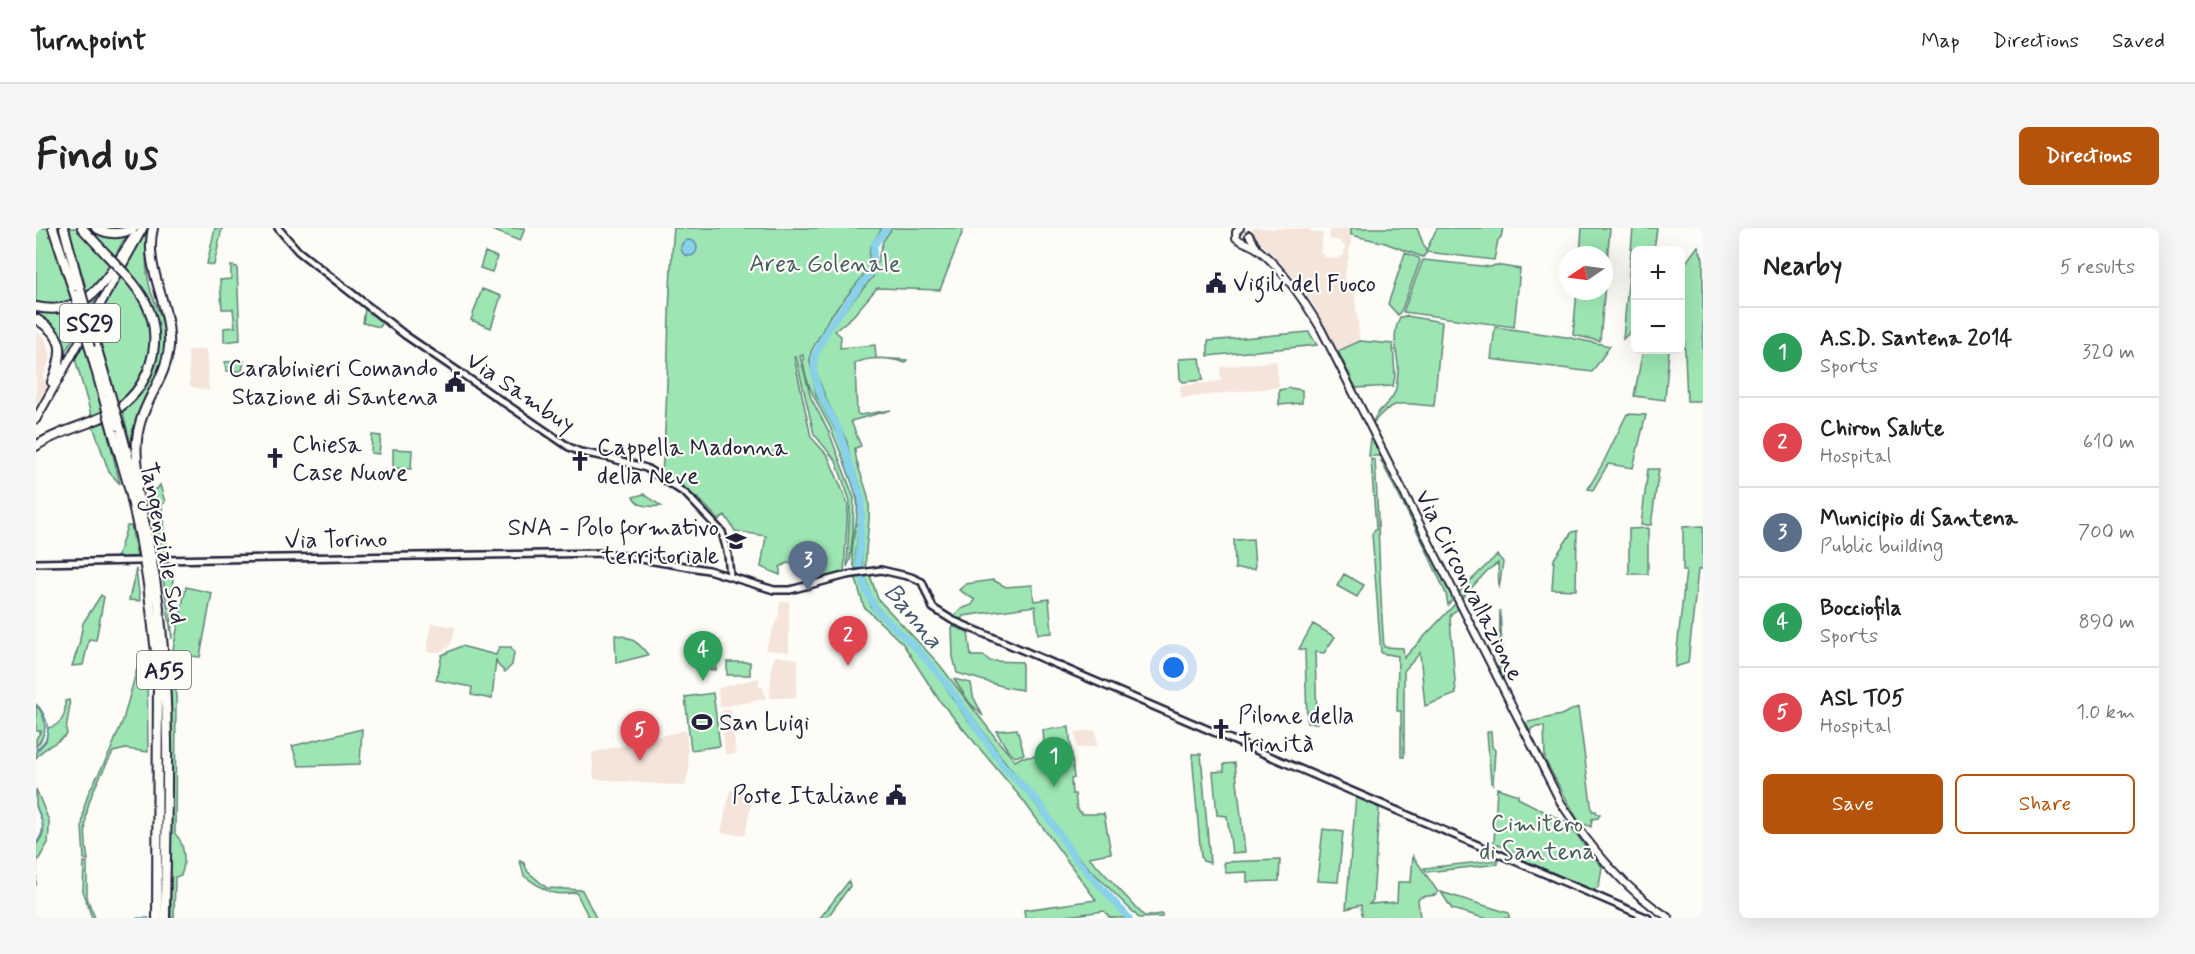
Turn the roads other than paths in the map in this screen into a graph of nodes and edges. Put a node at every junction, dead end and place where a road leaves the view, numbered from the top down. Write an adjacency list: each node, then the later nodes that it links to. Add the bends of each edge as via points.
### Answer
1 (53, 228): 14 (highway, A55)
2 (58, 228): 14 (highway)
3 (64, 228): 14 (highway)
4 (82, 228): 22 (highway, bridge, via 127,276 146,303 153,327 154,353 145,380 128,400 114,411)
5 (96, 228): 10 (highway, via 116,234)
6 (142, 228): 10 (main road, SS29); 20 (main road, SS29)
7 (153, 228): 23 (highway, via 150,256 169,344 163,374 142,417 135,447)
8 (278, 228): 27 (street, Via Sambuy, via 298,251 405,335 569,447 646,468 686,494 722,532)
9 (1237, 229): 11 (main road, Via Circonvallazione); 12 (main road, Via Circonvallazione, via 1238,240)
10 (134, 232): 15 (highway, via 101,287 89,298 59,309); 17 (main road, SS29)
11 (1249, 235): 12 (main road); 13 (main road, Via Circonvallazione)
12 (1244, 241): 13 (main road, Via Circonvallazione)
13 (1260, 251): 31 (main road, Via Circonvallazione, via 1297,293 1324,335 1561,803 1603,860 1637,894)
14 (78, 292): 18 (highway, Tangenziale Sud / A55, bridge); 18 (highway, Tangenziale Sud / A55, bridge, via 90,348)
15 (36, 307)
16 (36, 319): 17 (highway, via 55,333 61,347 60,363)
17 (52, 382): 19 (main road, SS29)
18 (107, 397): 21 (highway, Tangenziale Sud / A55, bridge)
19 (36, 411)
20 (36, 419)
21 (116, 429): 23 (highway, Tangenziale Sud / A55, via 137,489); 28 (highway, Tangenziale Sud / A55, via 140,537 158,670)
22 (36, 446)
23 (149, 542): 29 (highway, Tangenziale Sud / A55, via 165,671)
24 (139, 561): 26 (street)
25 (159, 561): 27 (street, Via Torino, via 596,553 633,556)
26 (36, 563)
27 (730, 575): 30 (street, Via Torino, via 769,589 790,590 885,570 918,579 937,612)
28 (157, 918)
29 (165, 918)
30 (1648, 918)
31 (1669, 918)

